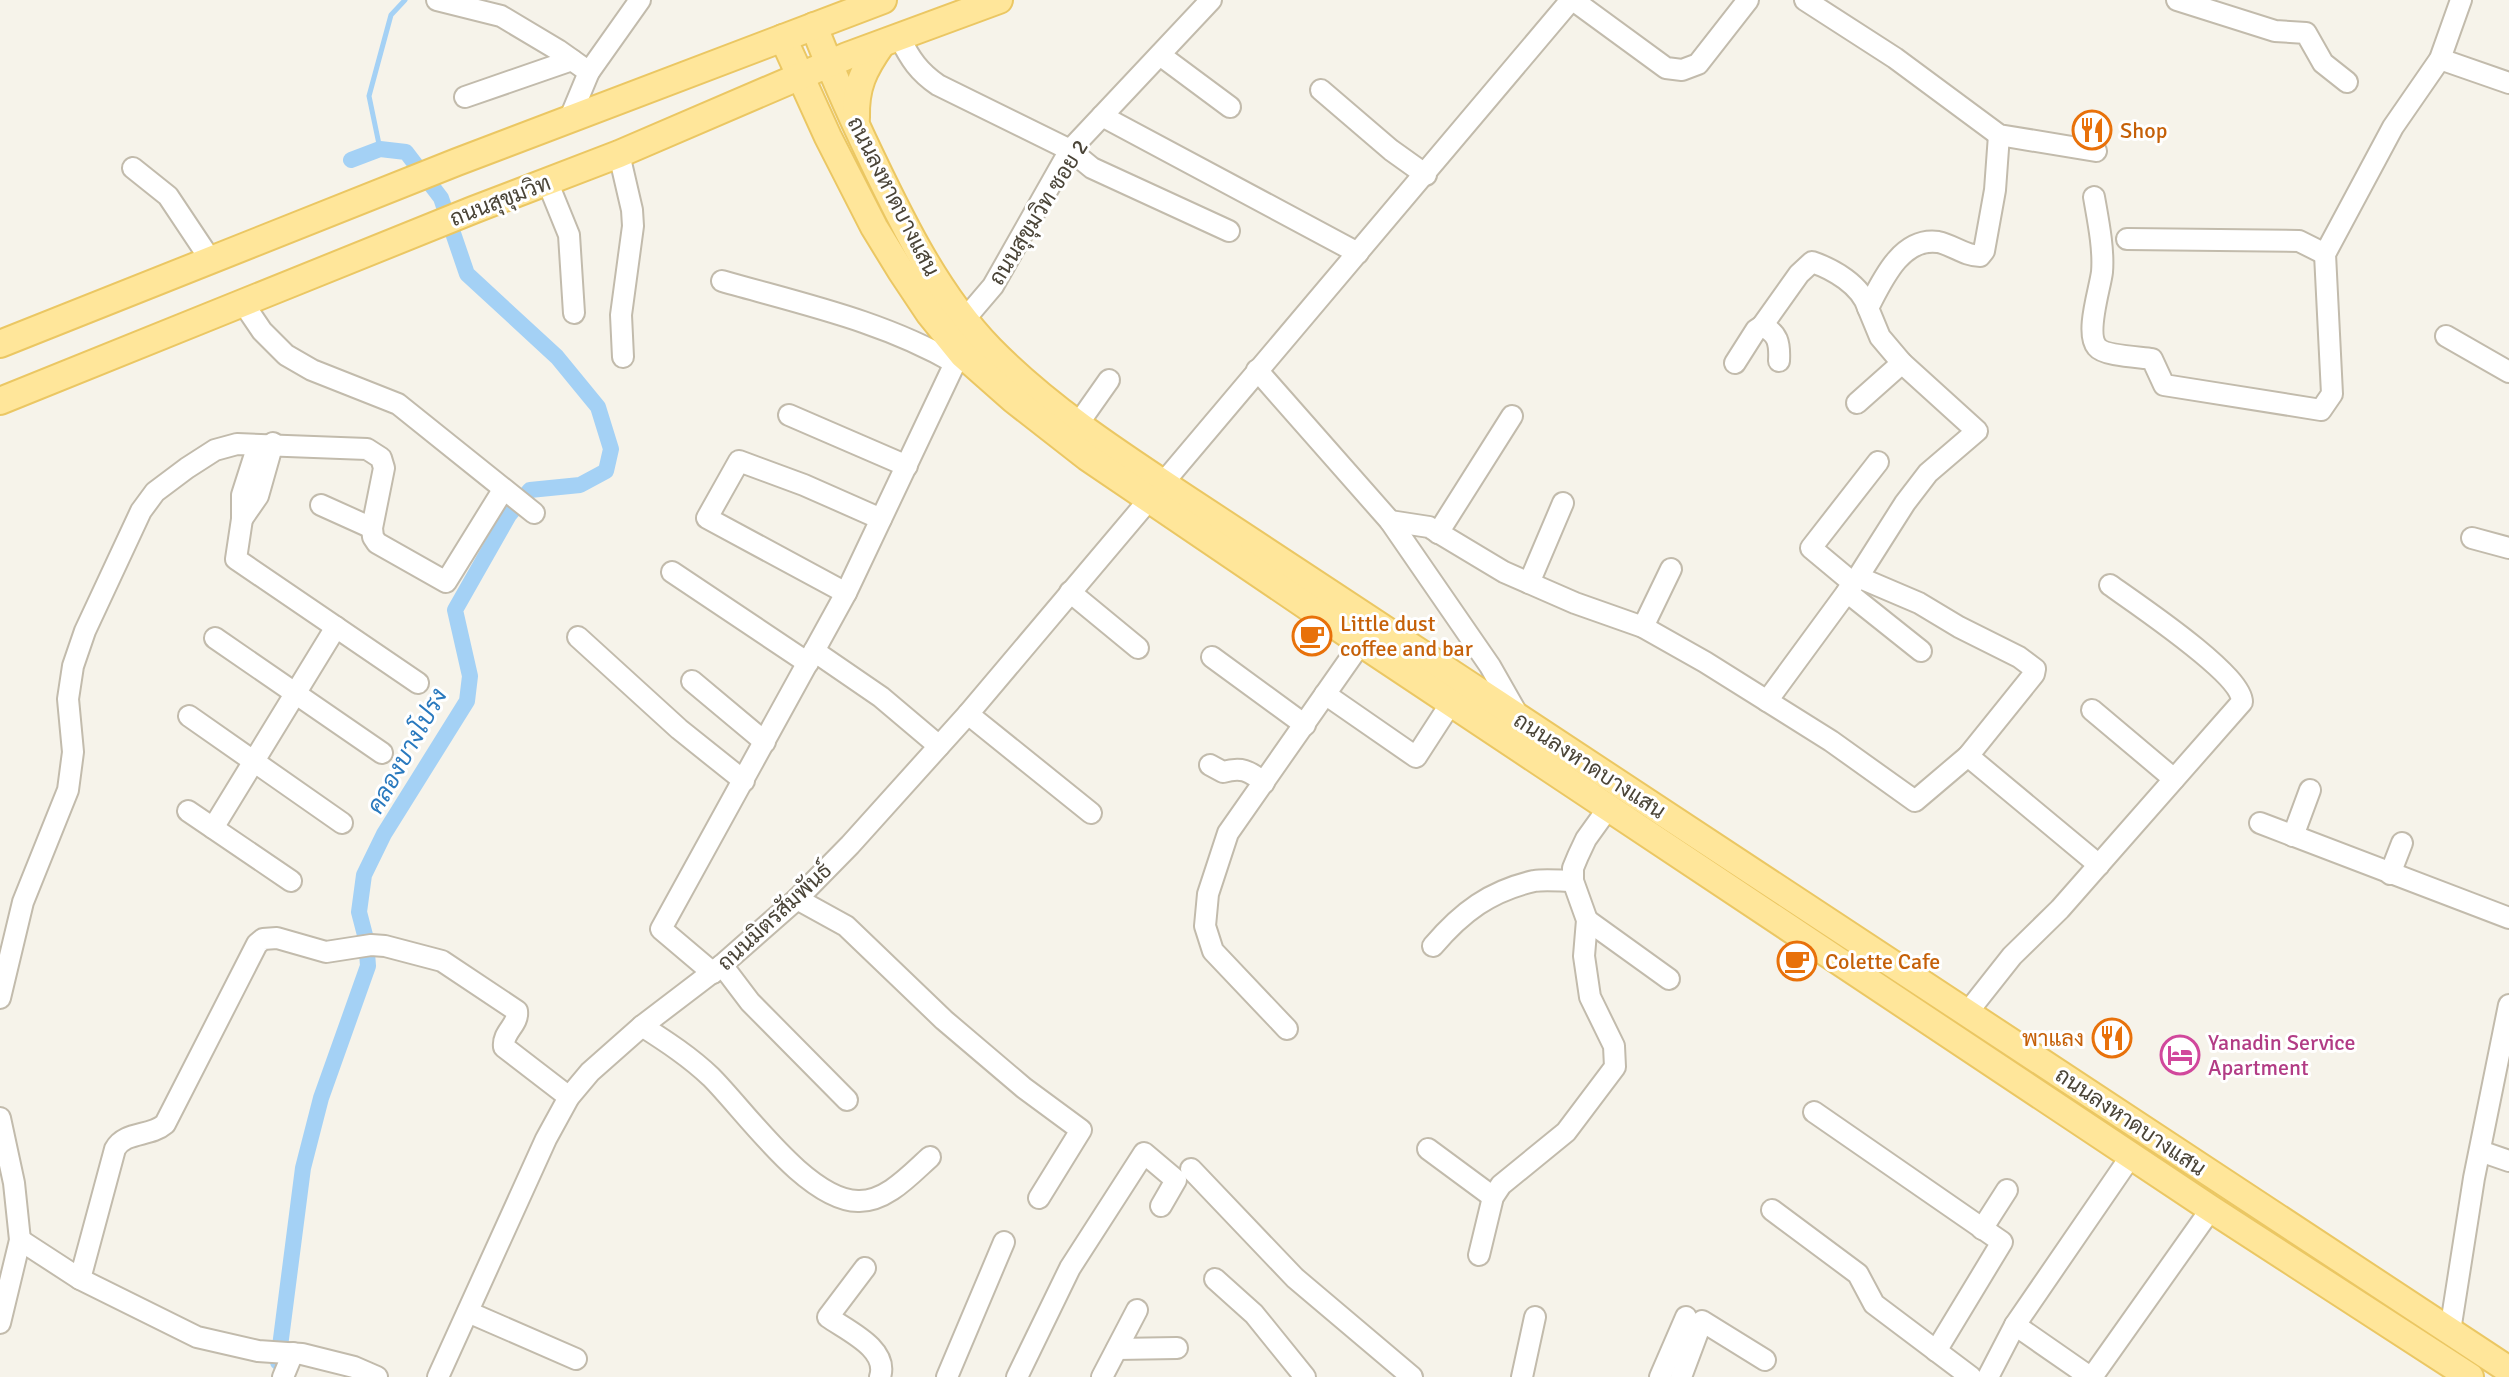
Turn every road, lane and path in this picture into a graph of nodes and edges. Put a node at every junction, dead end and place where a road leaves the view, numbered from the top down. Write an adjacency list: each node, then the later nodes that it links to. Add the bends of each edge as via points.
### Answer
1 (437, 0): 11 (street)
2 (640, 0): 18 (street)
3 (883, 0): 12 (main road)
4 (999, 0): 14 (main road, ถนนสุขุมวิท)
5 (1211, 0): 15 (street, ถนนสุขุมวิท ซอย 2)
6 (1572, 0): 7 (street, via 1666,68 1682,70 1698,64); 35 (street, ถนนมิตรสัมพันธ์)
7 (1748, 0)
8 (1805, 0): 29 (street)
9 (2177, 0): 20 (street, via 2275,31 2306,33 2323,63)
10 (2461, 0): 16 (street)
11 (505, 8): 18 (street)
12 (824, 15): 13 (main road); 17 (main road, ถนนลงหาดบางแสน)
13 (783, 38): 19 (main road, ถนนลงหาดบางแสน); 27 (main road)
14 (891, 41): 17 (main road, ถนนสุขุมวิท); 28 (main road, via 863,70); 31 (street, via 923,75)
15 (1160, 55): 25 (street); 26 (street, ถนนสุขุมวิท ซอย 2)
16 (2440, 59): 21 (street); 41 (street, via 2393,127)
17 (829, 64): 19 (main road, ถนนสุขุมวิท); 28 (main road, ถนนลงหาดบางแสน)
18 (581, 66): 24 (street); 27 (street)
19 (799, 76): 23 (main road, ถนนสุขุมวิท); 30 (main road, ถนนลงหาดบางแสน)
20 (2347, 82)
21 (2509, 83)
22 (1321, 90): 35 (street)
23 (754, 96): 30 (main road, via 792,97 805,104); 33 (main road, ถนนสุขุมวิท)
24 (465, 97)
25 (1230, 107)
26 (1102, 116): 31 (street, ถนนสุขุมวิท ซอย 2); 40 (street)
27 (569, 120): 42 (main road)
28 (856, 125): 47 (main road, ถนนลงหาดบางแสน, via 896,210)
29 (1999, 135): 32 (street); 45 (street, via 1984,251 1973,256 1935,242 1915,244 1887,270)
30 (828, 137): 52 (main road, ถนนลงหาดบางแสน, via 874,227)
31 (1070, 150): 38 (street, via 1092,168); 47 (street, ถนนสุขุมวิท ซอย 2, via 993,286)
32 (2096, 151)
33 (619, 154): 36 (main road, ถนนสุขุมวิท); 51 (street, via 633,226 621,315)
34 (133, 168): 42 (street, via 168,196)
35 (1426, 175): 40 (street, ถนนมิตรสัมพันธ์)
36 (547, 181): 44 (main road, ถนนสุขุมวิท); 46 (street, via 569,235)
37 (2094, 197): 41 (street, via 2102,270 2094,341 2105,352 2152,359 2164,385 2321,410 2332,394)
38 (1229, 231)
39 (2127, 239): 41 (street, via 2299,241)
40 (1358, 253): 57 (street, ถนนมิตรสัมพันธ์)
41 (2325, 254)
42 (210, 259): 50 (main road)
43 (722, 281): 52 (street, via 861,320)
44 (243, 303): 56 (main road, ถนนสุขุมวิท); 70 (street, via 286,355 398,404)
45 (1868, 308): 48 (street, via 1865,297 1830,268 1812,262); 55 (street, via 1880,337)
46 (574, 313)
47 (964, 320): 65 (main road, ถนนลงหาดบางแสน)
48 (1762, 326): 53 (street, via 1777,337); 54 (street)
49 (2446, 336): 58 (street)
50 (0, 344)
51 (623, 357)
52 (959, 359): 68 (street); 69 (main road, ถนนลงหาดบางแสน, via 1087,457)
53 (1779, 361)
54 (1735, 363)
55 (1902, 363): 62 (street); 83 (street, via 1977,431 1928,473)
56 (81, 366): 60 (main road, via 41,365); 61 (main road, ถนนสุขุมวิท)
57 (1257, 370): 69 (street, ถนนมิตรสัมพันธ์); 75 (street)
58 (2509, 372)
59 (1109, 380): 65 (street)
60 (0, 382)
61 (0, 401)
62 (1857, 403)
63 (789, 415): 68 (street)
64 (1512, 416): 77 (street)
65 (1078, 424): 69 (main road, ถนนลงหาดบางแสน)
66 (266, 444): 76 (street, via 367,449 381,458 384,468); 87 (street, via 258,496 242,519 236,559); 132 (street, via 215,450 155,492 141,511 73,666 68,790)
67 (1878, 462): 83 (street, via 1811,548)
68 (907, 466): 74 (street)
69 (1156, 491): 85 (street, ถนนมิตรสัมพันธ์); 91 (main road, ถนนลงหาดบางแสน); 105 (main road, ถนนลงหาดบางแสน)
70 (508, 494): 73 (street); 76 (street, via 446,582 377,543)
71 (1563, 503): 82 (street)
72 (321, 505): 76 (street)
73 (534, 513)
74 (881, 519): 86 (street); 86 (street, via 739,461 707,518)
75 (1390, 521): 77 (street); 105 (street)
76 (372, 528)
77 (1438, 533): 82 (street)
78 (2472, 538): 79 (street)
79 (2509, 548)
80 (1671, 569): 88 (street)
81 (672, 572): 94 (street)
82 (1529, 583): 88 (street)
83 (1852, 584): 93 (street); 100 (street); 110 (street, via 1919,603 2035,669)
84 (2110, 585): 113 (street, via 2175,631 2242,695 2239,709)
85 (1070, 592): 92 (street); 103 (street, ถนนมิตรสัมพันธ์)
86 (846, 593): 94 (street)
87 (336, 627): 97 (street); 98 (street)
88 (1643, 627): 100 (street)
89 (578, 637): 114 (street)
90 (215, 638): 98 (street)
91 (1361, 643): 99 (street); 101 (main road, ถนนลงหาดบางแสน)
92 (1138, 648)
93 (1921, 651)
94 (811, 657): 107 (street); 108 (street, via 881,697)
95 (1212, 657): 106 (street)
96 (692, 681): 107 (street)
97 (418, 683)
98 (295, 693): 109 (street); 111 (street)
99 (1325, 694): 101 (street, via 1416,757); 106 (street)
100 (1767, 701): 110 (street, via 1915,801)
101 (1451, 703): 117 (main road, ถนนลงหาดบางแสน)
102 (2092, 710): 113 (street)
103 (968, 714): 108 (street, ถนนมิตรสัมพันธ์); 119 (street)
104 (189, 716): 111 (street)
105 (1521, 719): 138 (main road, ถนนลงหาดบางแสน)
106 (1305, 725): 115 (street)
107 (765, 742): 114 (street)
108 (939, 746): 129 (street, ถนนมิตรสัมพันธ์)
109 (382, 753)
110 (1968, 756): 125 (street)
111 (253, 762): 120 (street); 122 (street)
112 (1210, 765): 115 (street, via 1223,772 1251,771)
113 (2174, 779): 125 (street)
114 (744, 781): 134 (street, via 661,929)
115 (1264, 783): 140 (street, via 1228,833 1208,894 1205,926 1213,951)
116 (2310, 790): 123 (street)
117 (1609, 807): 128 (street, via 1582,848); 148 (main road, ถนนลงหาดบางแสน)
118 (188, 811): 122 (street)
119 (1091, 813)
120 (342, 823)
121 (2260, 823): 123 (street)
122 (213, 828): 127 (street)
123 (2293, 836): 126 (street)
124 (2402, 843): 126 (street)
125 (2099, 865): 138 (street, via 2012,956)
126 (2390, 874): 130 (street)
127 (291, 881)
128 (1573, 881): 131 (street); 133 (street, via 1536,881 1472,906)
129 (797, 899): 134 (street, ถนนมิตรสัมพันธ์); 154 (street, via 846,926 944,1020 1081,1130)
130 (2509, 918)
131 (1587, 920): 135 (street); 153 (street, via 1584,956 1590,997 1614,1046 1615,1067 1566,1132)
132 (9, 929): 136 (street)
133 (1433, 946)
134 (717, 969): 139 (street, ถนนมิตรสัมพันธ์); 143 (street)
135 (1669, 979)
136 (0, 998)
137 (2509, 1005): 141 (street)
138 (1967, 1013): 171 (main road, ถนนลงหาดบางแสน)
139 (642, 1026): 142 (street, ถนนมิตรสัมพันธ์); 149 (street, via 683,1052 810,1181 841,1199 879,1197)
140 (1287, 1029)
141 (2503, 1066): 147 (street)
142 (569, 1097): 163 (street, via 504,1047 505,1035 518,1016 515,1009 442,961 371,945 320,952 277,938 263,939 165,1124 125,1139 115,1149); 166 (street, ถนนมิตรสัมพันธ์)
143 (847, 1100)
144 (1814, 1112): 158 (street)
145 (0, 1118): 159 (street)
146 (1428, 1149): 153 (street)
147 (2480, 1151): 150 (street); 171 (street)
148 (2131, 1156): 156 (main road, ถนนลงหาดบางแสน); 170 (street)
149 (930, 1157)
150 (2509, 1161)
151 (1191, 1169): 189 (street, via 1295,1278)
152 (2007, 1190): 158 (street)
153 (1493, 1197): 161 (street)
154 (1039, 1198)
155 (1161, 1206): 186 (street, via 1176,1180 1144,1153 1070,1268)
156 (2211, 1209): 180 (main road, ถนนลงหาดบางแสน); 195 (street)
157 (1772, 1210): 174 (street, via 1858,1274 1874,1304)
158 (1982, 1229): 174 (street, via 2002,1242)
159 (20, 1240): 163 (street); 169 (street)
160 (1004, 1242): 185 (street)
161 (1479, 1255)
162 (865, 1268): 184 (street, via 828,1317 873,1349 882,1365)
163 (80, 1279): 175 (street, via 197,1337 258,1351)
164 (1215, 1279): 188 (street, via 1254,1314)
165 (1137, 1310): 173 (street)
166 (468, 1312): 176 (street); 183 (street, ถนนมิตรสัมพันธ์)
167 (1535, 1317): 190 (street)
168 (1686, 1317): 191 (street)
169 (0, 1323)
170 (2015, 1325): 194 (street); 195 (street)
171 (2450, 1331): 178 (main road, ถนนลงหาดบางแสน); 180 (main road)
172 (1177, 1348): 173 (street)
173 (1117, 1349): 187 (street)
174 (1936, 1351): 193 (street)
175 (290, 1352): 179 (street); 181 (street)
176 (576, 1359)
177 (1765, 1360): 192 (street, via 1702,1321)
178 (2509, 1370)
179 (347, 1372): 182 (street)
180 (2462, 1372)
181 (283, 1377)
182 (377, 1377)
183 (438, 1377)
184 (880, 1377)
185 (947, 1377)
186 (1017, 1377)
187 (1102, 1377)
188 (1305, 1377)
189 (1412, 1377)
190 (1522, 1377)
191 (1660, 1377)
192 (1681, 1377)
193 (1971, 1377)
194 (1988, 1377)
195 (2091, 1377)

